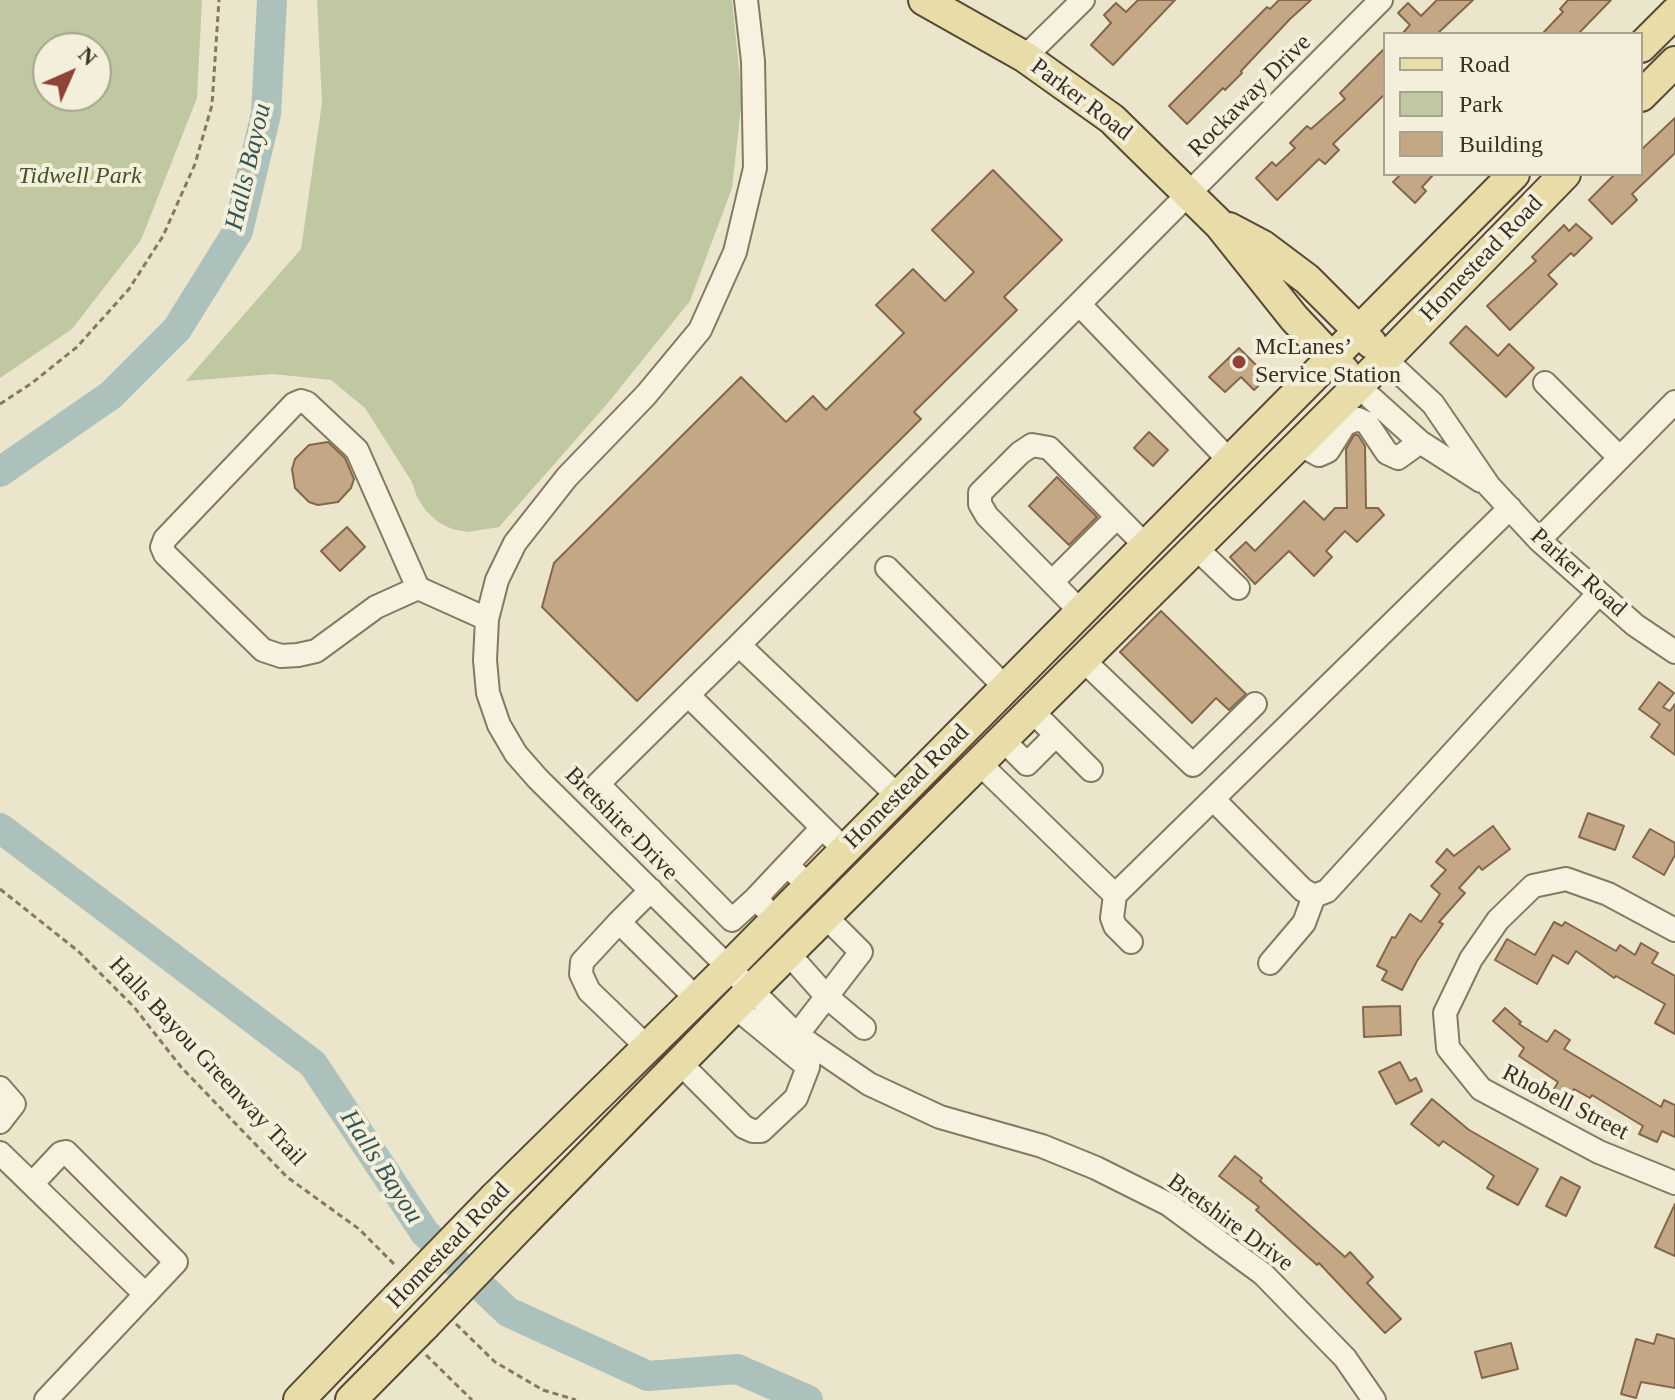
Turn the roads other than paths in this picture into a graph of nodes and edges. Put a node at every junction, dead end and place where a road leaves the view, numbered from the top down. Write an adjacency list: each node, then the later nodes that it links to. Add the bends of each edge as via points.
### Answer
1 (746, 0): 37 (street, Bretshire Drive, via 755,168 735,252 700,330 567,477 515,543 497,580)
2 (924, 0): 7 (main road, Parker Road)
3 (1083, 0): 7 (street)
4 (1381, 0): 12 (street, Rockaway Drive)
5 (1675, 13): 6 (main road)
6 (1643, 45)
7 (1025, 57): 12 (main road, Parker Road, via 1112,119)
8 (1675, 62): 9 (main road)
9 (1643, 94)
10 (1512, 176): 15 (main road, Homestead Road)
11 (1563, 176): 17 (main road, Homestead Road)
12 (1189, 194): 13 (main road, Parker Road); 14 (street, Rockaway Drive)
13 (1219, 224): 15 (main road, Parker Road, via 1282,259); 16 (main road, Parker Road)
14 (1079, 304): 24 (street); 38 (street, Rockaway Drive)
15 (1359, 328): 16 (main road, Homestead Road); 17 (main road, Parker Road)
16 (1330, 357): 19 (main road, Parker Road); 24 (main road, Homestead Road)
17 (1385, 359): 19 (main road, Homestead Road); 25 (street, Parker Road, via 1433,404)
18 (1545, 383): 23 (street)
19 (1358, 386): 21 (street, Parker Road); 22 (main road, Homestead Road)
20 (1675, 402): 23 (street)
21 (1420, 442): 22 (street, via 1398,458 1387,453 1367,423 1358,419 1345,424 1328,451 1319,455); 25 (street, Parker Road)
22 (1299, 444): 30 (main road, Homestead Road)
23 (1620, 458): 28 (street)
24 (1229, 460): 29 (main road, Homestead Road)
25 (1489, 486): 26 (street, Parker Road)
26 (1510, 508): 28 (street, Parker Road); 50 (street)
27 (1117, 517): 29 (street); 32 (street); 32 (street, via 1049,448 1032,445 1020,453 980,493 980,504)
28 (1539, 540): 35 (street, Parker Road)
29 (1145, 545): 36 (main road, Homestead Road)
30 (1195, 547): 34 (street); 40 (main road, Homestead Road)
31 (887, 568): 41 (street)
32 (1052, 582): 36 (street)
33 (418, 588): 33 (street, via 376,607 316,651 281,656 263,650 162,547 301,401 357,450); 37 (street)
34 (1238, 588)
35 (1599, 593): 39 (street, Parker Road); 58 (street, via 1327,891)
36 (1080, 611): 41 (main road, Homestead Road)
37 (487, 619): 56 (street, Bretshire Drive, via 488,693 516,754)
38 (739, 645): 42 (street, Rockaway Drive); 49 (street)
39 (1675, 652)
40 (1082, 659): 43 (street, via 1193,765); 44 (main road, Homestead Road)
41 (1005, 687): 49 (main road, Homestead Road)
42 (688, 695): 52 (street); 59 (street, Rockaway Drive, via 598,784 732,920)
43 (1255, 704)
44 (1031, 710): 45 (street); 46 (main road, Homestead Road)
45 (1056, 735): 46 (street, via 1027,764); 48 (street)
46 (1002, 739): 47 (main road, Homestead Road)
47 (979, 763): 51 (main road, Homestead Road); 57 (street)
48 (1091, 770)
49 (900, 794): 51 (main road); 53 (main road, Homestead Road)
50 (1213, 799): 57 (street); 58 (street)
51 (927, 814): 60 (main road, Homestead Road)
52 (822, 828): 53 (street); 54 (street)
53 (845, 850): 55 (main road, Homestead Road)
54 (787, 865): 55 (street); 59 (street)
55 (809, 886): 59 (main road, Homestead Road)
56 (651, 890): 61 (street); 66 (street, Bretshire Drive)
57 (1115, 895): 63 (street, via 1112,918)
58 (1314, 896): 65 (street, via 1304,923)
59 (766, 908): 66 (main road, Homestead Road)
60 (825, 916): 64 (main road, Homestead Road); 67 (street, via 861,952)
61 (619, 922): 69 (street); 72 (street, via 582,962 581,974 589,991)
62 (1675, 930): 79 (street, Rhobell Street, via 1608,894 1566,879 1533,886 1498,920 1471,959 1445,1013 1448,1048 1481,1089 1599,1152)
63 (1131, 942)
64 (788, 953): 67 (street); 68 (main road, Homestead Road)
65 (1270, 963)
66 (729, 967): 68 (street, Bretshire Drive); 69 (main road, Homestead Road)
67 (827, 997): 70 (street); 71 (street)
68 (743, 998): 71 (street, Bretshire Drive); 73 (main road, Homestead Road); 74 (street)
69 (697, 999): 72 (main road, Homestead Road)
70 (864, 1028)
71 (803, 1039): 74 (street); 88 (street, Bretshire Drive, via 869,1084 940,1117 1042,1146 1168,1204 1263,1274 1345,1358)
72 (647, 1047): 77 (main road, Homestead Road)
73 (680, 1063): 74 (street, via 753,1131 761,1131 796,1098); 81 (main road, Homestead Road)
74 (804, 1076)
75 (0, 1088): 76 (street, via 14,1104)
76 (0, 1122)
77 (534, 1159): 81 (main road); 83 (main road, Homestead Road, bridge, via 401,1285)
78 (3, 1162): 80 (street)
79 (1675, 1183)
80 (32, 1184): 82 (street); 82 (street, via 66,1152 176,1262)
81 (560, 1186): 84 (main road, Homestead Road, bridge, via 428,1328)
82 (145, 1294): 85 (street)
83 (356, 1341): 84 (main road); 86 (main road, Homestead Road)
84 (384, 1366): 87 (main road, Homestead Road)
85 (46, 1400)
86 (299, 1400)
87 (351, 1400)
88 (1374, 1400)

